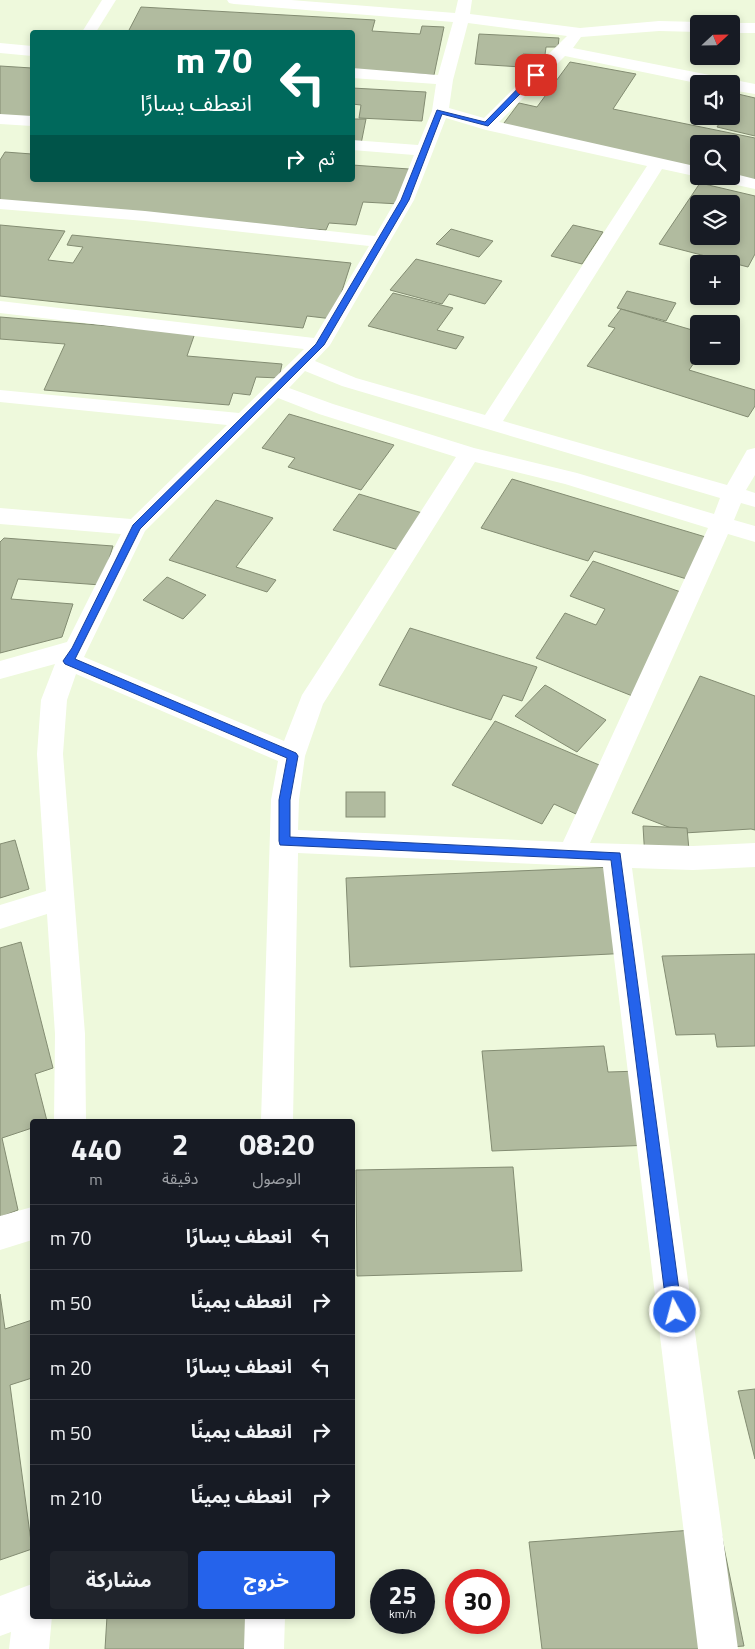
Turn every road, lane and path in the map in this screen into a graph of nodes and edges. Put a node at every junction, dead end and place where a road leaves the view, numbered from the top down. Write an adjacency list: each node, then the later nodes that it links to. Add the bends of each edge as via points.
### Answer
1 (109, 0): 7 (street)
2 (234, 0): 3 (street)
3 (463, 9): 8 (street); 14 (street)
4 (690, 27): 8 (street, via 658,26)
5 (740, 28): 6 (street)
6 (755, 28)
7 (90, 30)
8 (580, 33): 10 (street)
9 (0, 48): 11 (street)
10 (560, 50): 13 (street); 20 (street)
11 (30, 51)
12 (355, 73): 14 (street)
13 (690, 77)
14 (445, 80): 17 (street)
15 (740, 87): 16 (street)
16 (755, 90)
17 (440, 111): 20 (street); 22 (street)
18 (0, 119): 19 (street)
19 (30, 121)
20 (486, 125): 23 (street)
21 (355, 145): 22 (street)
22 (423, 150): 28 (street, via 405,200)
23 (657, 163): 24 (street); 37 (street)
24 (690, 170)
25 (740, 181): 26 (street)
26 (755, 184)
27 (0, 204): 28 (street)
28 (380, 242): 30 (street)
29 (0, 306): 30 (street)
30 (320, 345): 31 (street)
31 (302, 363): 32 (street); 33 (street)
32 (349, 382): 35 (street); 37 (street)
33 (275, 390): 35 (street); 36 (street)
34 (0, 396): 36 (street)
35 (326, 409): 38 (street)
36 (242, 420): 43 (street)
37 (490, 424): 40 (street)
38 (469, 454): 42 (street, via 569,478); 47 (street, via 311,702)
39 (755, 455): 40 (street)
40 (744, 497): 42 (street)
41 (0, 516): 43 (street)
42 (721, 525): 44 (street); 49 (street)
43 (136, 527): 45 (street)
44 (755, 534)
45 (72, 655): 46 (street); 47 (street); 52 (street, via 54,700 50,754)
46 (0, 670)
47 (292, 756): 48 (street, via 285,800)
48 (284, 841): 49 (street); 55 (street)
49 (571, 854): 51 (street)
50 (755, 855): 51 (street, via 693,858)
51 (616, 856): 64 (street)
52 (61, 898): 53 (street); 54 (street, via 70,1034)
53 (0, 917)
54 (70, 1119)
55 (277, 1119)
56 (30, 1225): 57 (street)
57 (0, 1233)
58 (30, 1605): 59 (street)
59 (0, 1616)
60 (32, 1619): 62 (street)
61 (265, 1619): 63 (street)
62 (29, 1649)
63 (264, 1649)
64 (718, 1649)

